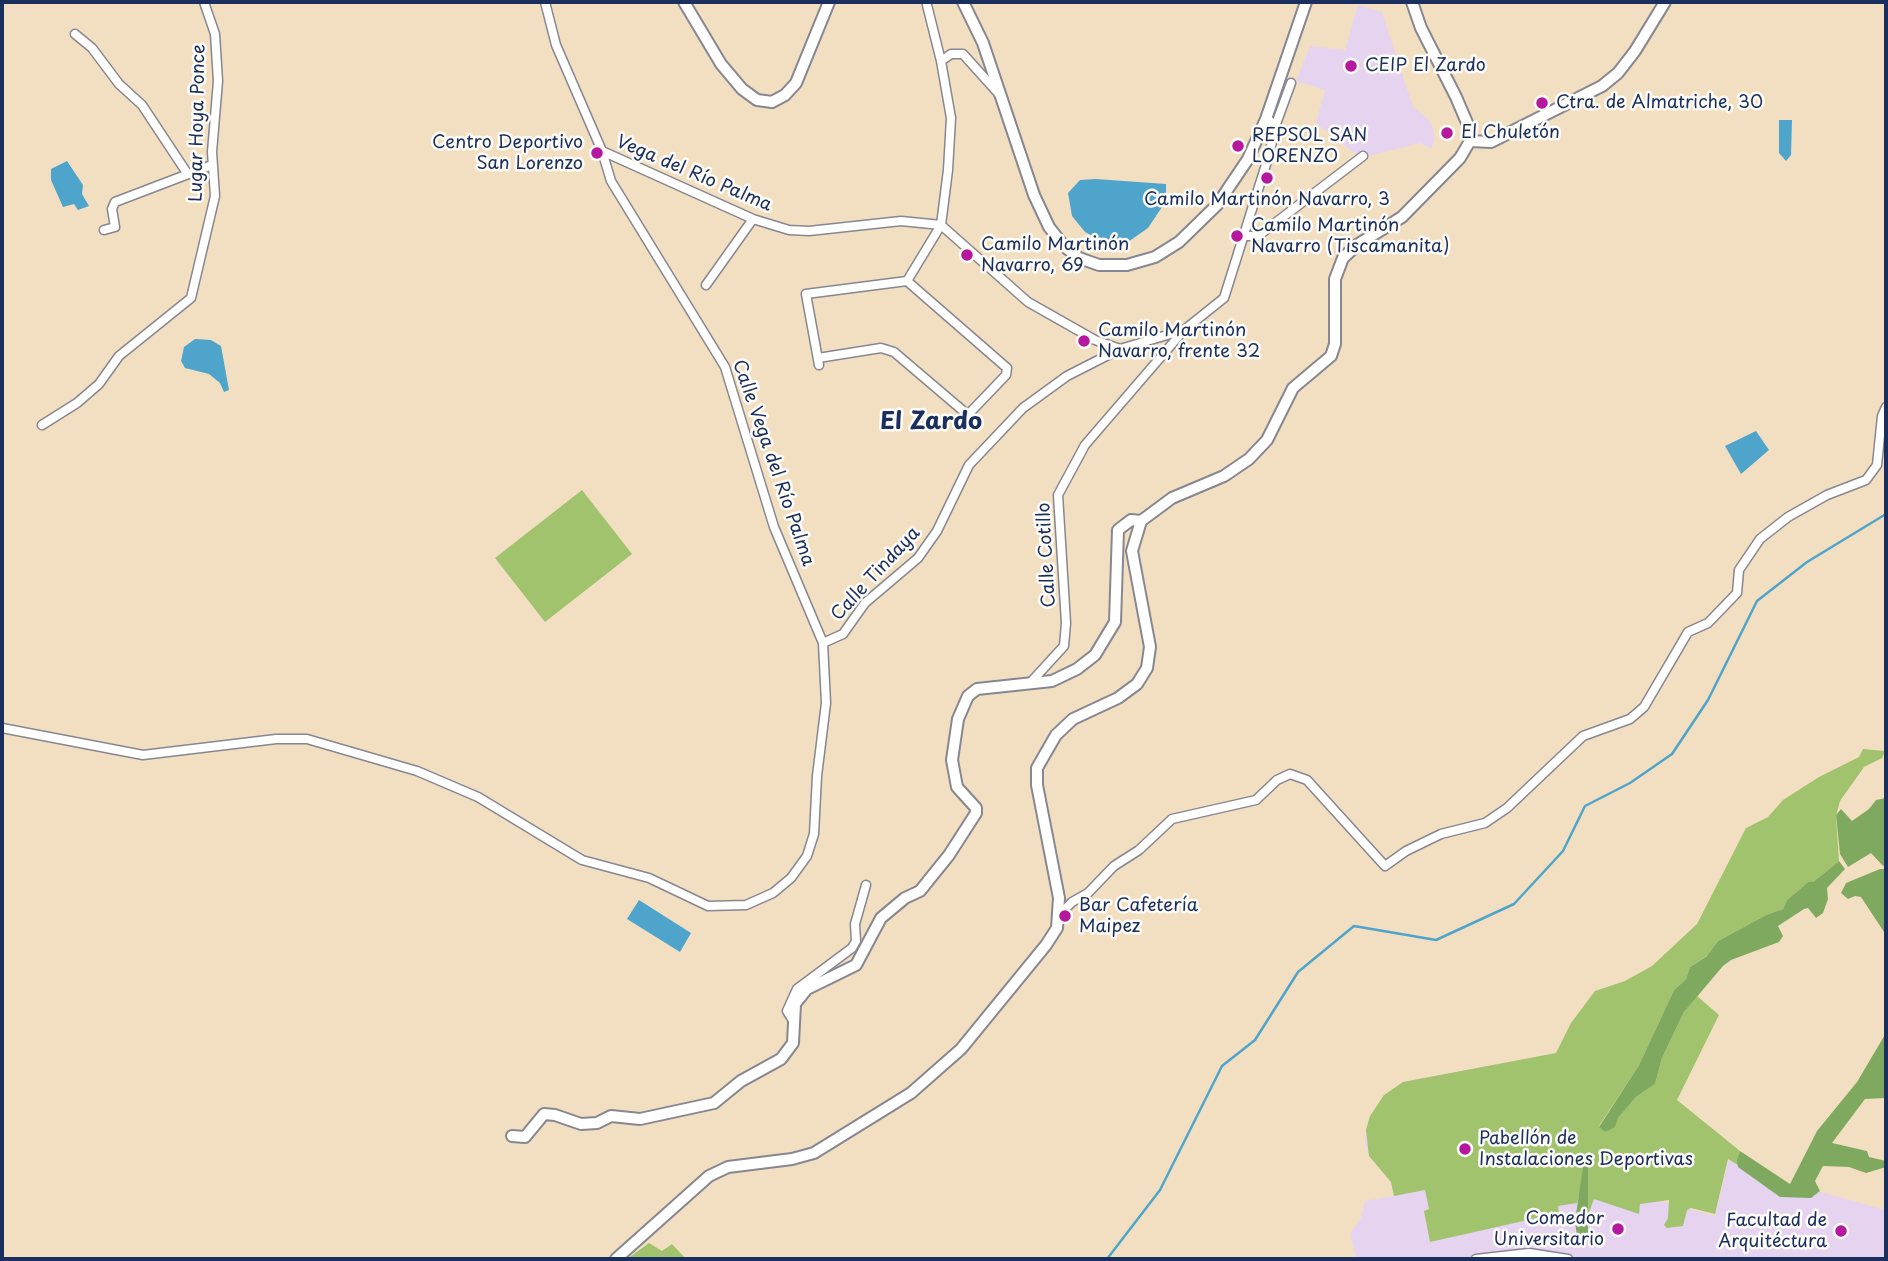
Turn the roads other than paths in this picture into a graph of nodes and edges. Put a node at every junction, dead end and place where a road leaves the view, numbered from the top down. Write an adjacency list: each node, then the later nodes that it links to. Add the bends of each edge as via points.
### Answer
1 (204, 2): 18 (street, Lugar Hoya Ponce, via 215,34 218,81)
2 (545, 2): 16 (street, Calle Vega del Río Palma, via 556,44)
3 (684, 2): 4 (street, via 721,64 743,89 757,100 772,102 796,83)
4 (829, 2)
5 (963, 2): 13 (street)
6 (1306, 2): 14 (street)
7 (1412, 2): 15 (street, via 1457,97)
8 (1665, 2): 15 (street, via 1635,51 1602,86 1490,142)
9 (927, 5): 11 (street)
10 (75, 34): 19 (street, via 142,106)
11 (941, 61): 13 (street, via 962,54); 21 (street, via 951,118)
12 (1291, 83): 14 (street)
13 (1003, 97): 14 (street, via 1049,227 1079,258 1099,265 1128,265 1155,257 1198,226 1233,183)
14 (1271, 121): 23 (street)
15 (1470, 141): 32 (street, via 1460,158 1402,217 1343,258 1335,279 1331,356 1293,388 1267,440 1224,476 1172,498)
16 (602, 151): 20 (street, Vega del Río Palma); 33 (street, Calle Vega del Río Palma, via 611,181 725,367 774,527)
17 (1363, 156): 23 (street, via 1258,236)
18 (212, 165): 19 (street); 31 (street, Lugar Hoya Ponce, via 215,196 191,298 120,356 77,403)
19 (187, 173): 22 (street, via 115,202 115,227)
20 (753, 219): 21 (street, Vega del Río Palma, via 809,231 901,221); 25 (street)
21 (941, 225): 24 (street); 27 (street, via 1028,302)
22 (104, 230)
23 (1244, 236): 26 (street, via 1224,299)
24 (907, 281): 29 (street, via 1007,368 1006,375); 29 (street, via 806,294 819,362 881,348 894,352)
25 (706, 285)
26 (1184, 330): 27 (street, Calle Tindaya); 34 (street, Calle Cotillo, via 1085,445 1058,495 1064,646)
27 (1120, 349): 33 (street, Calle Tindaya, via 1067,376 1023,408 969,465 928,546 865,603 843,634)
28 (1886, 407): 37 (street, via 1877,465 1866,480 1807,506 1760,539 1739,570 1737,593 1708,623 1688,632 1644,706 1630,719 1583,736 1485,823 1441,834 1385,866 1307,780 1290,774 1256,800 1172,819)
29 (968, 415): 30 (street)
30 (960, 423)
31 (42, 425)
32 (1141, 521): 34 (street, via 1131,520 1118,530 1117,602 1109,636 1077,669 1052,681); 37 (street, via 1132,551 1150,647 1147,668 1137,684 1118,698 1073,719 1056,735 1037,768)
33 (823, 643): 35 (street, Calle Vega del Río Palma, via 826,703 814,834 807,856 791,878 773,893 746,905 708,906 649,878 582,860 466,792 374,756 307,739 143,755)
34 (1031, 682): 38 (street, via 977,689 968,696 958,719 952,760 957,787 976,808 975,813 920,891 881,918 856,965 807,989 795,1004)
35 (2, 728)
36 (866, 885): 38 (street, via 855,924 856,941 797,989 787,1011)
37 (1059, 915): 40 (street, via 1046,945 961,1049 911,1093 814,1153 728,1167 709,1176)
38 (792, 1019): 39 (street, via 793,1043 781,1059 741,1081 714,1103 640,1119 611,1116 597,1123 581,1124 544,1114 525,1137)
39 (512, 1136)
40 (616, 1259)
41 (1476, 1259): 42 (street, via 1530,1253)
42 (1568, 1259)

